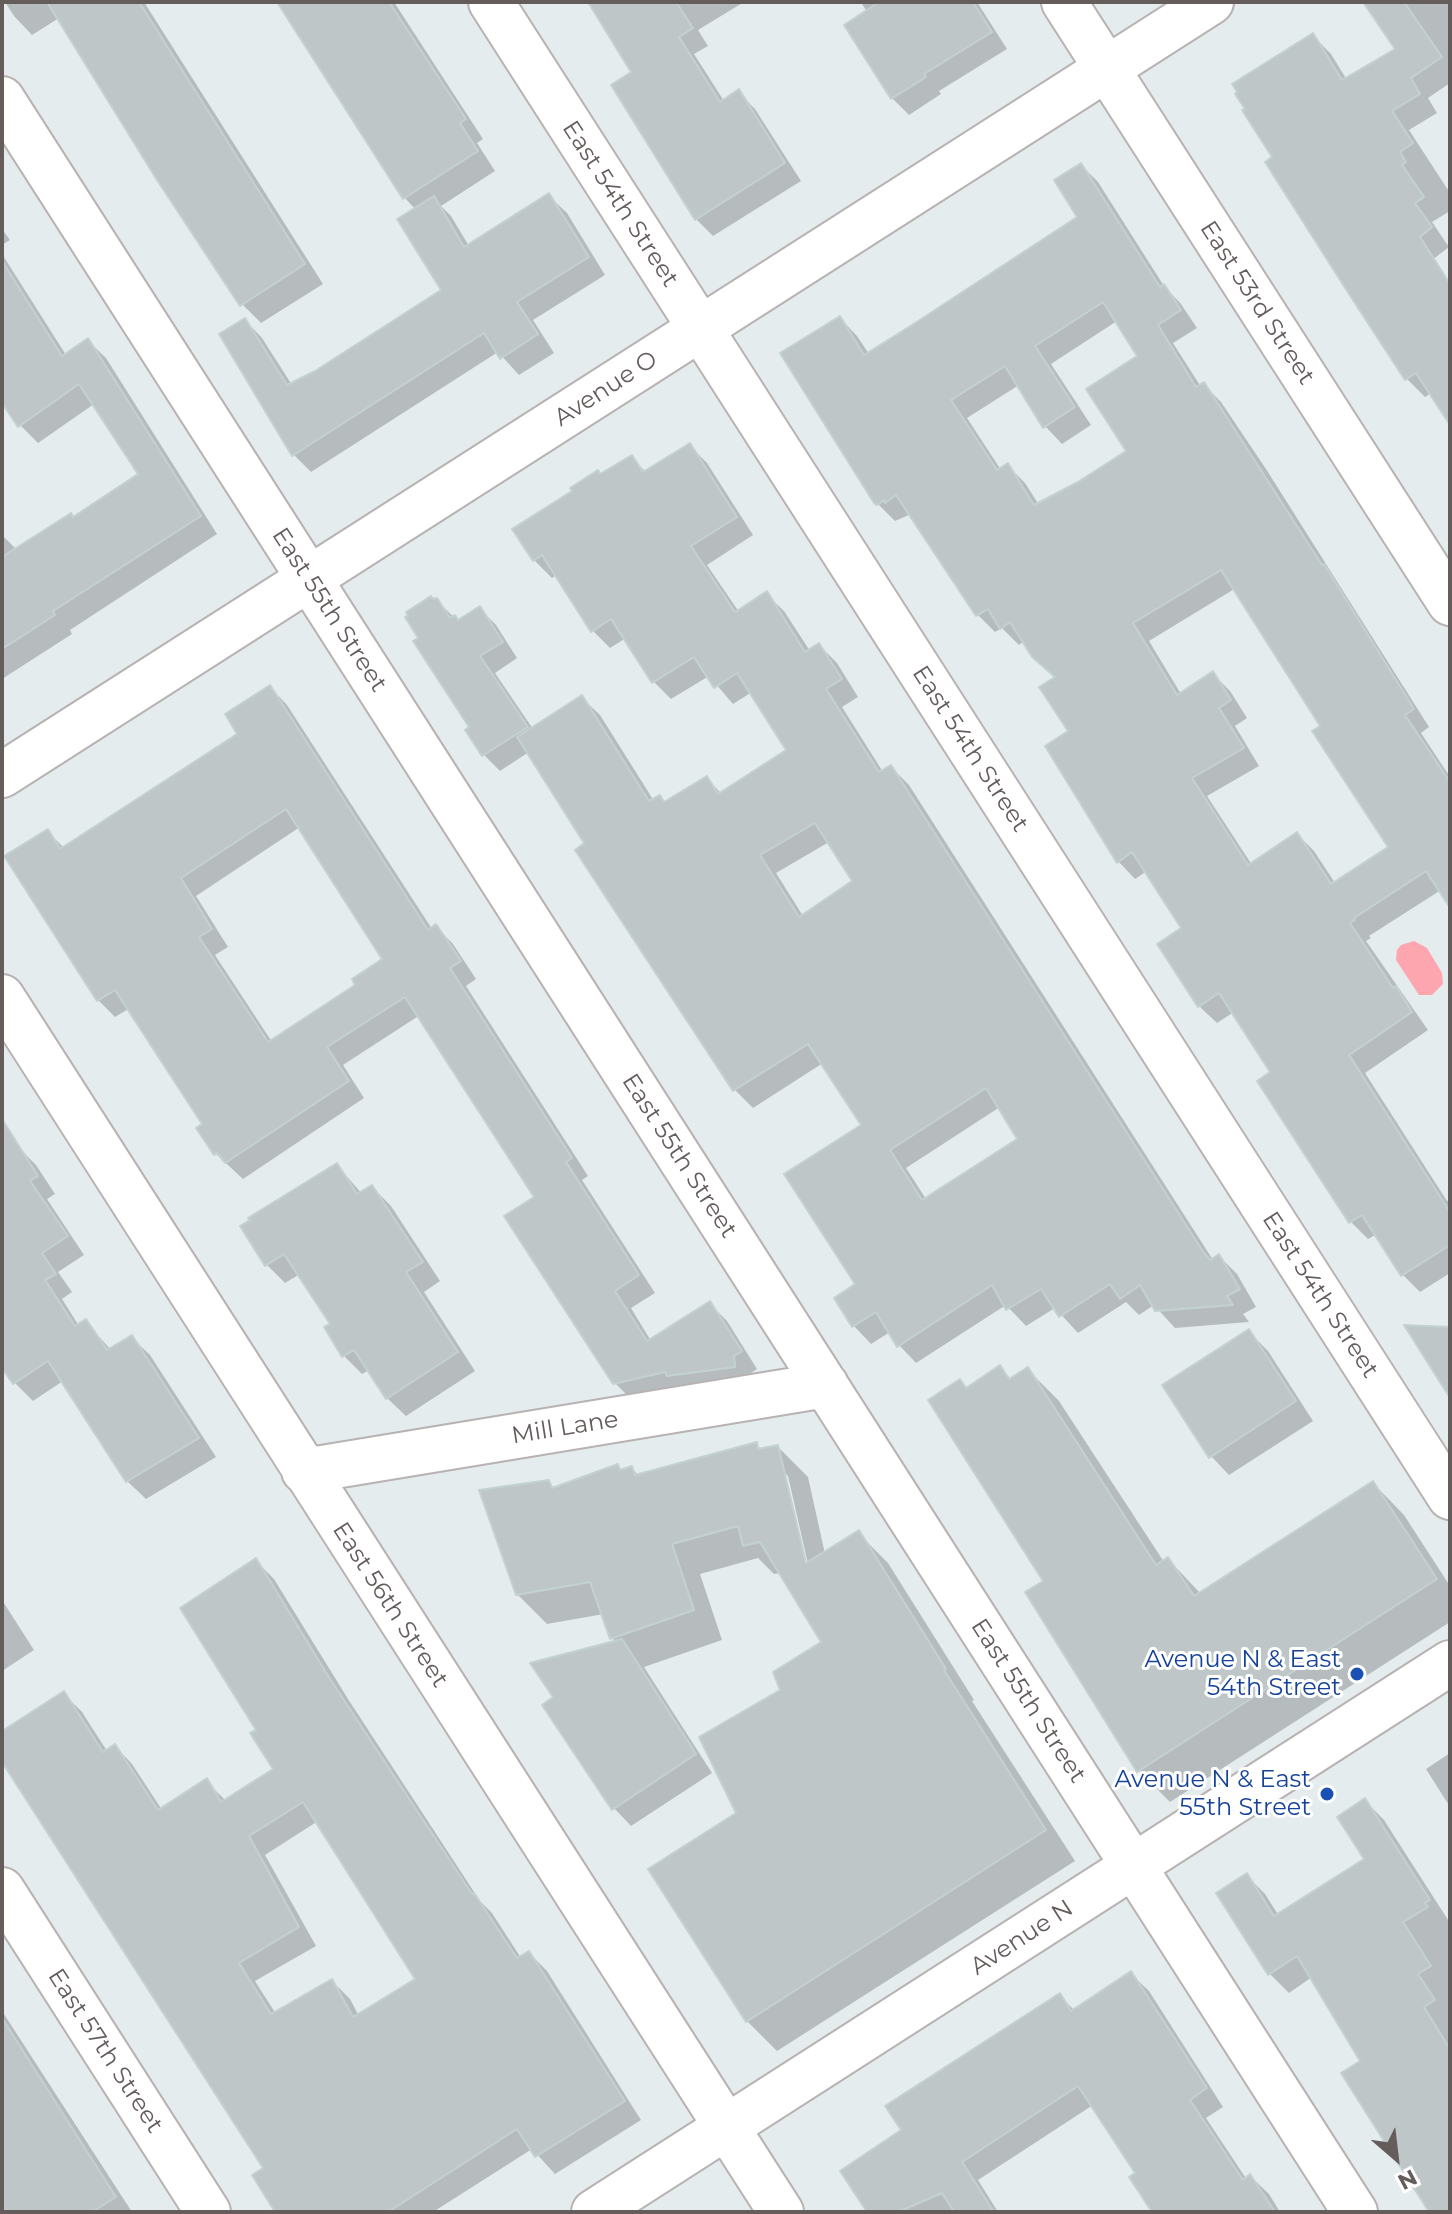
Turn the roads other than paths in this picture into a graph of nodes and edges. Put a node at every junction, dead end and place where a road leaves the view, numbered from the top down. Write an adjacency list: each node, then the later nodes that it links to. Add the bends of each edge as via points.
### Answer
1 (491, 2): 6 (street, East 54th Street)
2 (1064, 2): 4 (street, East 53rd Street)
3 (1211, 2): 4 (street, Avenue O)
4 (1107, 68): 6 (street, Avenue O); 8 (street, East 53rd Street)
5 (2, 99): 7 (street, East 55th Street)
6 (700, 328): 7 (street, Avenue O); 13 (street, East 54th Street)
7 (309, 579): 9 (street, Avenue O); 11 (street, East 55th Street)
8 (1450, 603)
9 (2, 775)
10 (2, 997): 12 (street, East 56th Street)
11 (826, 1385): 12 (street, Mill Lane); 15 (street, East 55th Street)
12 (304, 1471): 17 (street, East 56th Street)
13 (1450, 1497)
14 (1450, 1663): 15 (street, Avenue N)
15 (1133, 1866): 17 (street, Avenue N); 21 (street, East 55th Street)
16 (2, 1890): 18 (street, East 57th Street)
17 (727, 2127): 19 (street, Avenue N); 20 (street, East 56th Street)
18 (208, 2212)
19 (594, 2212)
20 (781, 2212)
21 (1355, 2212)

